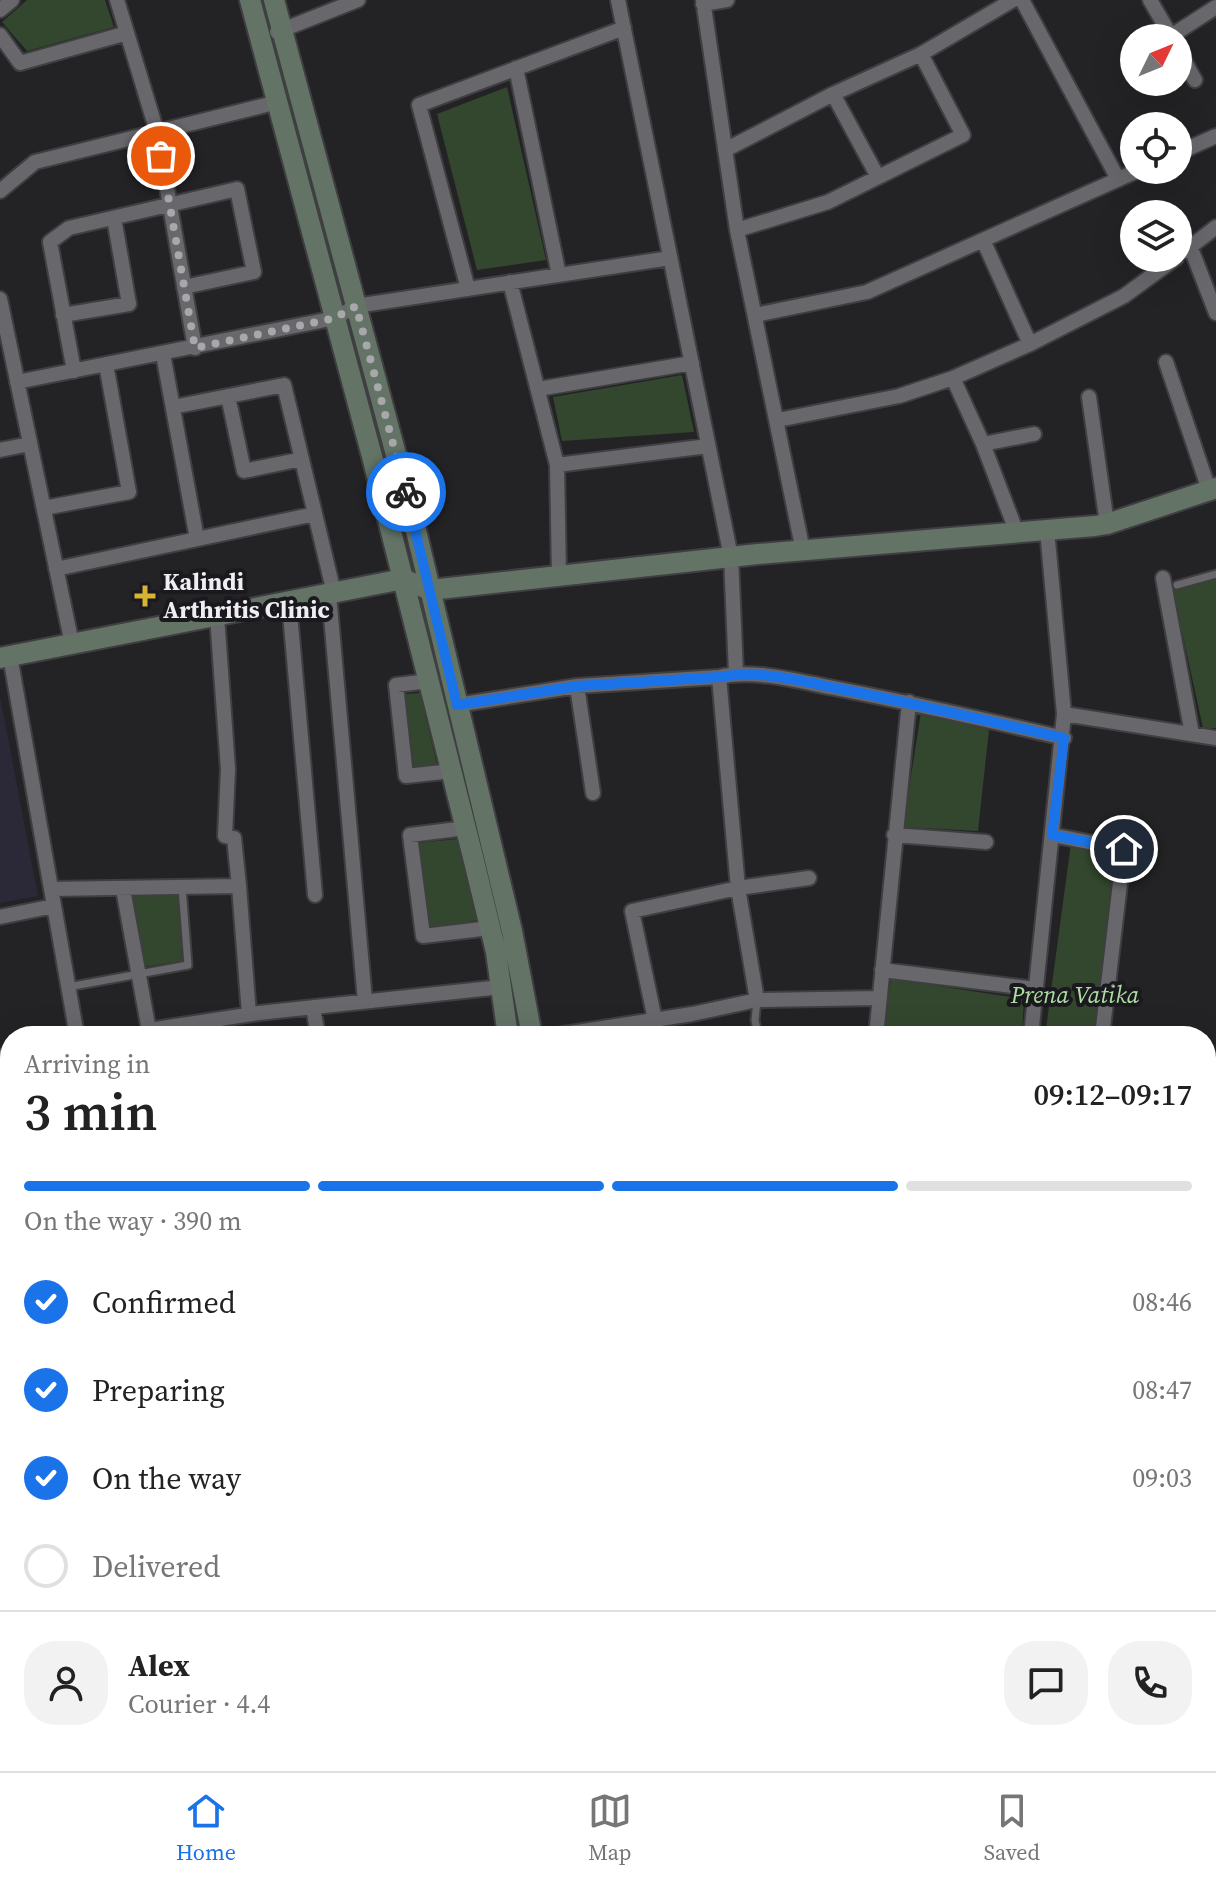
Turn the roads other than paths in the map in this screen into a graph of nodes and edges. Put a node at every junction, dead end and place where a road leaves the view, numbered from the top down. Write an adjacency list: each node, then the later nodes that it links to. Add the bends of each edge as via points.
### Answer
1 (12, 0): 13 (street)
2 (117, 0): 18 (street)
3 (250, 0): 20 (street)
4 (274, 0): 17 (street)
5 (358, 0): 17 (street)
6 (618, 0): 16 (street)
7 (727, 0): 11 (street)
8 (1013, 0): 21 (street)
9 (1022, 0): 32 (street)
10 (1150, 0): 14 (street)
11 (703, 2): 30 (street)
12 (1216, 7): 15 (street)
13 (0, 10)
14 (1163, 24)
15 (1192, 26)
16 (624, 28): 22 (street); 41 (street)
17 (282, 30): 20 (street); 48 (street)
18 (127, 33): 19 (street, via 20,63); 27 (street)
19 (0, 35)
20 (261, 38): 26 (street)
21 (921, 54): 25 (street); 31 (street, via 963,135)
22 (516, 68): 43 (street); 46 (street, via 419,105)
23 (1192, 75): 24 (street)
24 (1195, 80)
25 (833, 94): 30 (street); 31 (street)
26 (278, 102): 27 (street); 52 (street)
27 (157, 132): 33 (street, via 35,162); 34 (street)
28 (1216, 136): 29 (street)
29 (1192, 147)
30 (725, 150): 37 (street)
31 (878, 177): 37 (street, via 828,202)
32 (1118, 179): 38 (street)
33 (0, 191)
34 (170, 205): 35 (street); 45 (street); 45 (street, via 237,189 254,272)
35 (114, 218): 50 (street, via 69,228 50,242); 50 (street, via 129,304)
36 (1216, 227): 39 (street)
37 (737, 230): 51 (street)
38 (983, 240): 51 (street, via 867,292); 53 (street)
39 (1192, 245)
40 (1192, 251): 49 (street)
41 (670, 258): 43 (street); 57 (street)
42 (1158, 272): 53 (street, via 1140,287)
43 (559, 275): 44 (street)
44 (510, 282): 46 (street); 62 (street)
45 (184, 287): 54 (street)
46 (468, 289): 48 (street)
47 (0, 299): 61 (street)
48 (356, 306): 52 (street); 89 (street)
49 (1216, 313)
50 (63, 315): 59 (street)
51 (755, 315): 66 (street)
52 (335, 318): 54 (street); 87 (street)
53 (1030, 344): 60 (street)
54 (195, 348): 55 (street)
55 (163, 354): 58 (street); 65 (street)
56 (1166, 362): 74 (street)
57 (692, 363): 62 (street); 70 (street)
58 (106, 364): 59 (street); 75 (street, via 129,492)
59 (74, 371): 61 (street)
60 (953, 378): 66 (street, via 899,396); 69 (street)
61 (17, 382): 68 (street)
62 (538, 389): 73 (street)
63 (228, 396): 65 (street); 72 (street, via 284,385); 72 (street, via 244,471)
64 (1089, 397): 77 (street)
65 (173, 407): 80 (street)
66 (778, 420): 81 (street)
67 (1034, 434): 69 (street)
68 (30, 444): 71 (street); 75 (street)
69 (983, 444): 79 (street)
70 (708, 446): 73 (street); 82 (street)
71 (0, 450)
72 (302, 459): 76 (street)
73 (557, 465): 85 (street)
74 (1212, 489): 77 (street)
75 (44, 508): 83 (street)
76 (315, 514): 80 (street); 90 (street)
77 (1107, 524): 78 (street)
78 (1047, 530): 79 (street); 101 (street)
79 (1017, 533): 81 (street)
80 (197, 539): 83 (street)
81 (803, 551): 82 (street)
82 (731, 557): 85 (street); 95 (street)
83 (56, 569): 93 (street)
84 (1216, 574): 88 (lane)
85 (559, 575): 89 (street)
86 (1163, 578): 102 (street)
87 (403, 579): 89 (street); 90 (street); 97 (street)
88 (1177, 585)
89 (430, 590): 100 (street)
90 (331, 594): 91 (street); 128 (street)
91 (289, 602): 92 (street); 117 (street)
92 (217, 616): 93 (street); 112 (street, via 228,769 225,836 234,838)
93 (72, 644): 94 (street)
94 (5, 657): 115 (street)
95 (736, 673): 96 (street); 99 (street)
96 (719, 677): 98 (street); 114 (street)
97 (429, 681): 105 (street); 105 (street, via 396,685 406,776)
98 (577, 686): 100 (street); 106 (street)
99 (909, 702): 103 (street); 108 (street)
100 (457, 705): 139 (street)
101 (1064, 714): 102 (street); 103 (street)
102 (1192, 734): 104 (street)
103 (1064, 738): 109 (street)
104 (1216, 738)
105 (452, 771): 107 (street)
106 (593, 793)
107 (466, 828): 120 (street); 120 (street, via 410,835 423,936)
108 (894, 835): 110 (street); 121 (street)
109 (1052, 835): 125 (street); 144 (street, via 1124,849)
110 (986, 842)
111 (809, 878): 114 (street)
112 (239, 886): 113 (street); 130 (street)
113 (182, 887): 116 (street); 122 (lane, via 188,965)
114 (738, 888): 127 (street); 132 (street, via 632,911)
115 (51, 889): 116 (street); 118 (street)
116 (123, 889): 122 (street)
117 (315, 895)
118 (54, 906): 119 (street); 123 (street)
119 (0, 917)
120 (490, 928): 124 (street)
121 (882, 970): 125 (street); 126 (street)
122 (139, 974): 123 (lane); 134 (street)
123 (68, 987): 133 (street)
124 (501, 987): 128 (street); 138 (street)
125 (1036, 989): 143 (street)
126 (880, 998): 127 (street); 142 (street)
127 (757, 1000): 132 (street); 141 (lane)
128 (365, 1001): 129 (street)
129 (313, 1007): 130 (street); 137 (street)
130 (249, 1014): 131 (street)
131 (216, 1019): 135 (street); 136 (lane)
132 (655, 1020): 140 (street)
133 (75, 1026)
134 (149, 1026)
135 (183, 1026)
136 (217, 1026)
137 (316, 1026)
138 (507, 1026)
139 (530, 1026)
140 (632, 1026)
141 (756, 1026)
142 (877, 1026)
143 (1032, 1026)
144 (1103, 1026)

